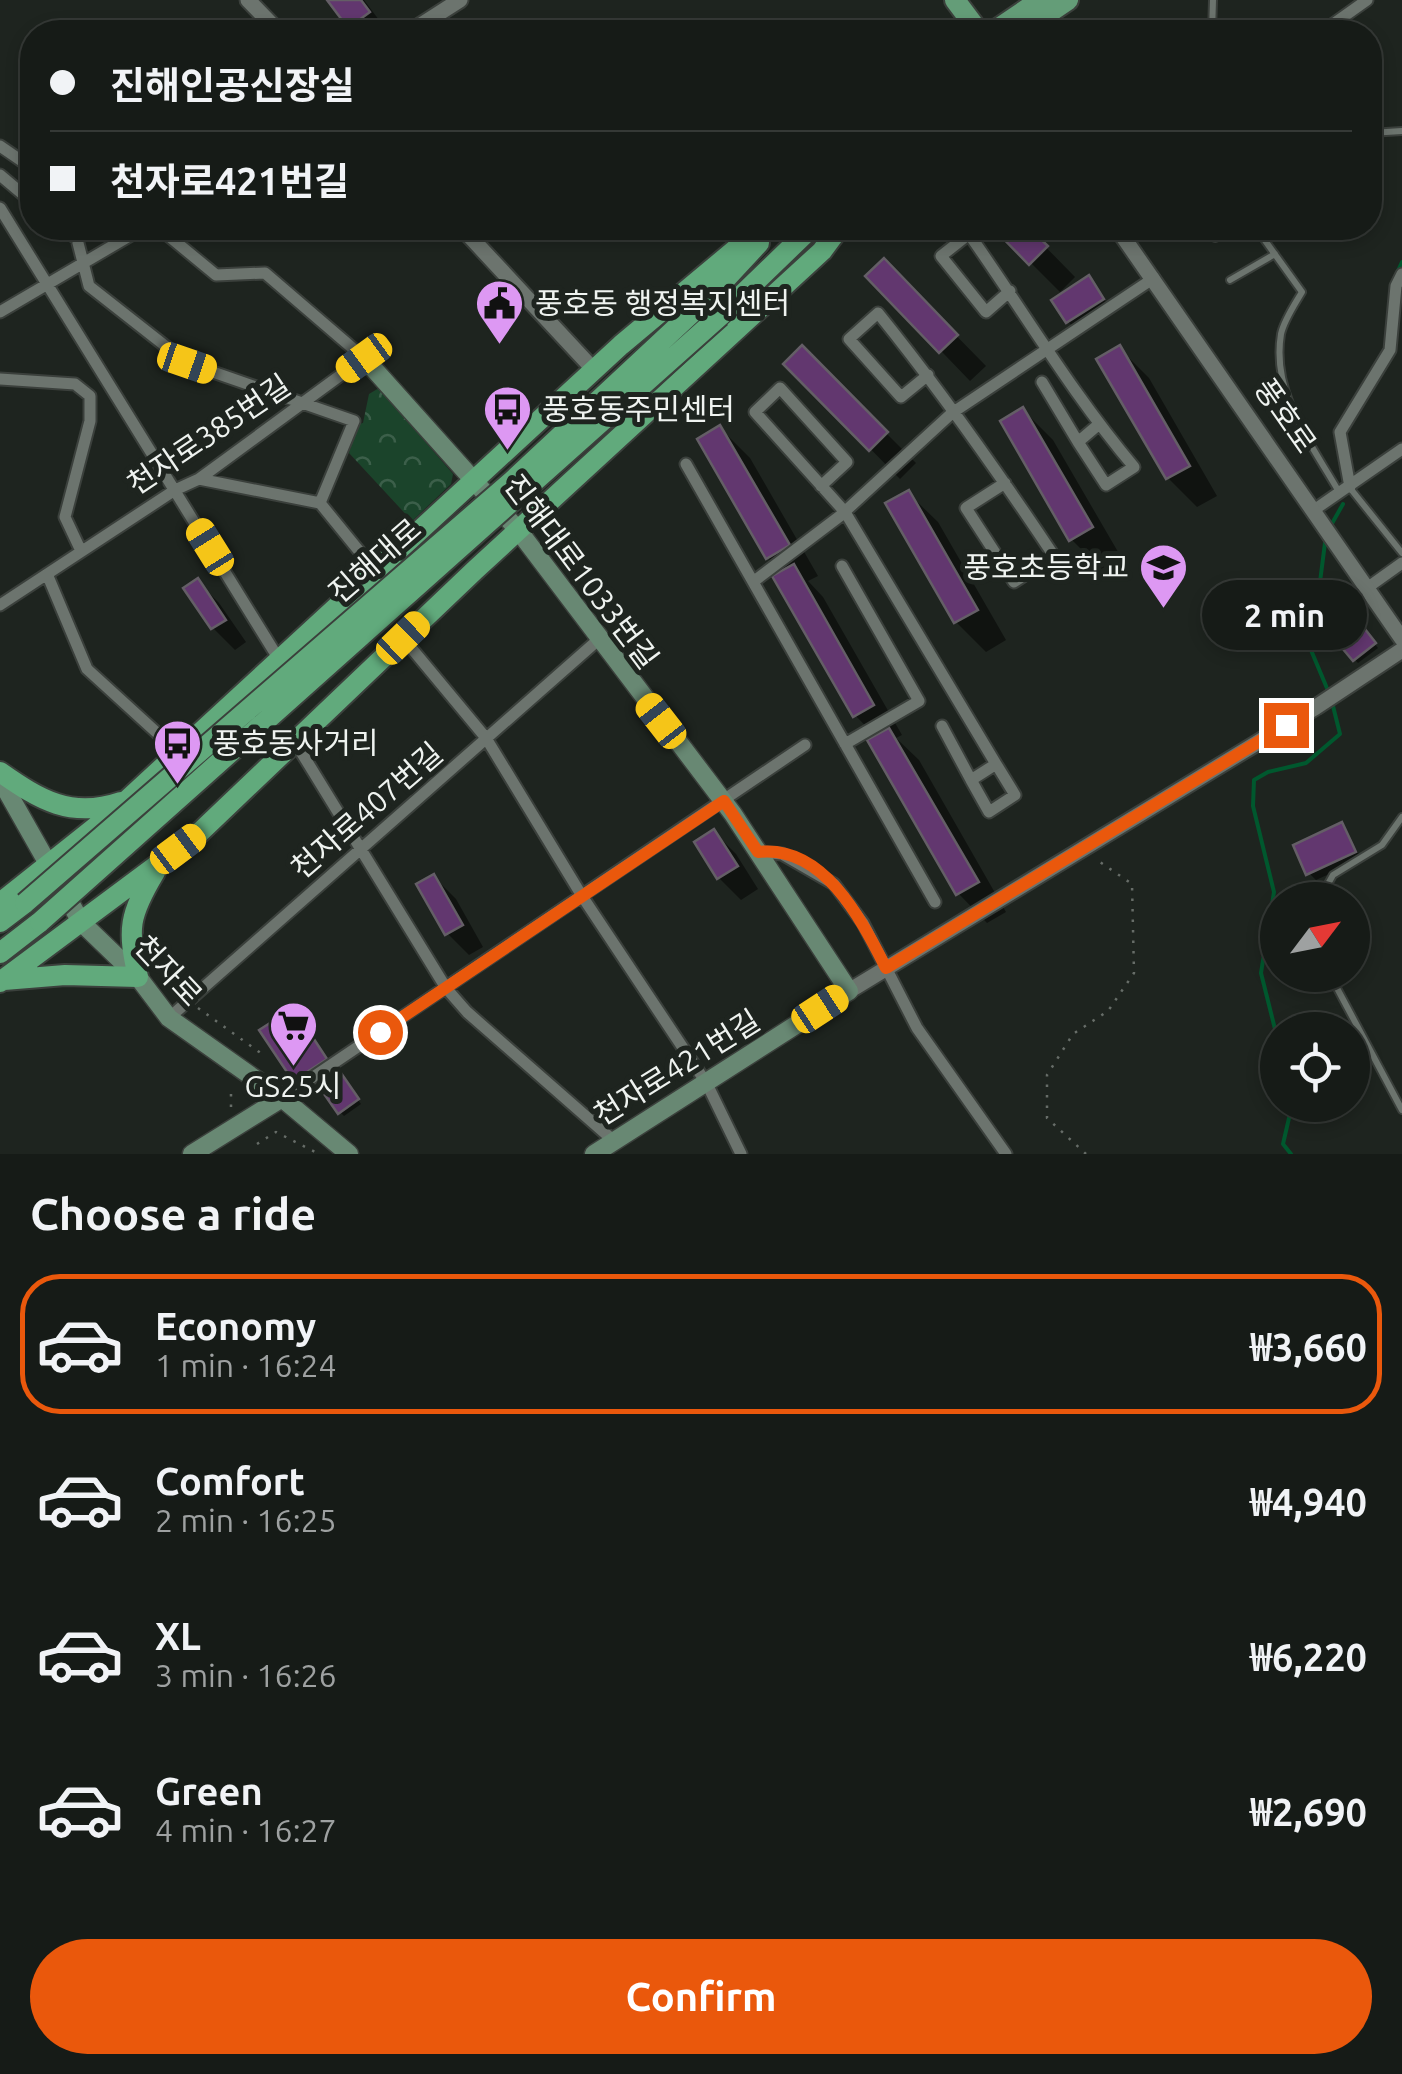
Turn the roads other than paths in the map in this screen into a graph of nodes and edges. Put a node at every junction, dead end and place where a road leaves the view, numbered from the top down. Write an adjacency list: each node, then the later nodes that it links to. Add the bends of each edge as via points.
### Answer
1 (248, 0): 6 (street)
2 (460, 0): 7 (street)
3 (1040, 0): 8 (main road)
4 (1068, 0): 9 (main road)
5 (1367, 0): 10 (street)
6 (268, 20)
7 (429, 20)
8 (1010, 20)
9 (1038, 20)
10 (1339, 20)
11 (0, 175): 12 (street)
12 (20, 192)
13 (0, 208): 14 (street)
14 (20, 239)
15 (20, 240): 33 (street)
16 (77, 240): 29 (street)
17 (122, 240): 29 (street)
18 (173, 240): 37 (street, via 216,276 265,273)
19 (473, 240): 38 (street)
20 (748, 240): 38 (highway)
21 (763, 240): 93 (highway, 진해대로, bridge, via 512,481)
22 (799, 240): 95 (highway, 진해대로, bridge, via 98,874)
23 (830, 240): 57 (highway)
24 (962, 240): 34 (street, via 941,256 986,312)
25 (974, 240): 34 (street)
26 (1127, 240): 31 (street, 풍호로)
27 (1265, 240): 28 (lane)
28 (1275, 254): 32 (lane); 53 (lane, via 1302,292 1282,331 1280,370 1288,402)
29 (83, 262): 33 (street); 42 (street, via 89,286 187,363)
30 (1402, 274): 53 (street, via 1390,350 1340,432)
31 (1154, 278): 36 (street); 55 (street, 풍호로)
32 (1230, 280)
33 (47, 282): 35 (street); 52 (street)
34 (1010, 291): 36 (street)
35 (0, 312)
36 (1049, 348): 43 (street); 44 (street)
37 (364, 358): 42 (street, 천자로385번길); 49 (main road, 진해대로1033번길)
38 (594, 370): 49 (highway)
39 (928, 375): 39 (street, via 878,312 850,339 901,397); 43 (street)
40 (0, 379): 58 (street, 천자로385번길, via 75,384 90,396 90,421 65,518)
41 (1042, 382): 45 (street)
42 (303, 403): 48 (street, 천자로385번길); 54 (street, via 354,420)
43 (956, 410): 50 (street); 56 (street)
44 (1098, 425): 45 (street); 45 (street, via 1134,467 1106,486)
45 (1078, 442)
46 (1402, 450): 53 (street)
47 (686, 464): 64 (street)
48 (199, 478): 52 (street, 천자로385번길); 54 (street)
49 (476, 480): 57 (main road, 진해대로1033번길); 62 (highway)
50 (1005, 483): 50 (street, via 1054,556 1014,582 966,508)
51 (821, 486): 51 (street, via 754,412 780,388 847,462); 56 (street)
52 (174, 490): 58 (street, 천자로385번길); 71 (street)
53 (1345, 490): 55 (street); 59 (lane)
54 (320, 503): 62 (street)
55 (1314, 510): 65 (street, 풍호로)
56 (844, 512): 64 (street); 78 (street)
57 (518, 530): 67 (highway); 69 (main road, 진해대로1033번길)
58 (81, 552): 63 (street, 천자로385번길)
59 (1402, 553)
60 (1402, 563): 65 (street)
61 (842, 566): 75 (street, via 918,702)
62 (377, 572): 71 (highway)
63 (47, 574): 66 (street, 천자로385번길); 77 (street, via 87,669)
64 (753, 582): 75 (street)
65 (1368, 588): 68 (street, 풍호로)
66 (0, 604)
67 (403, 638): 73 (street); 74 (highway)
68 (1402, 639)
69 (598, 640): 73 (street, 천자로407번길); 83 (main road, 진해대로1033번길)
70 (1402, 650): 96 (street, 천자로421번길)
71 (280, 661): 77 (highway)
72 (942, 726): 81 (street)
73 (486, 738): 85 (street, 천자로407번길); 90 (street)
74 (295, 742): 85 (street); 87 (highway)
75 (845, 744): 91 (street)
76 (805, 746): 83 (street)
77 (179, 753): 82 (highway)
78 (996, 764): 81 (street); 81 (street, via 1015,795 989,812)
79 (0, 772): 82 (highway, via 61,808 97,810)
80 (0, 779): 88 (main road, 천자로)
81 (971, 780)
82 (127, 800): 88 (highway)
83 (724, 801): 86 (main road, 진해대로1033번길); 90 (street)
84 (1402, 816): 89 (lane, via 1382,845)
85 (363, 847): 99 (street); 102 (street, 천자로407번길)
86 (758, 852): 96 (street, via 782,854 834,884); 100 (main road, 진해대로1033번길)
87 (160, 863): 94 (highway); 97 (highway, via 131,920)
88 (48, 866): 92 (highway); 94 (main road, 천자로)
89 (1329, 882)
90 (582, 896): 99 (street); 103 (street)
91 (935, 902)
92 (0, 904)
93 (0, 922)
94 (81, 922): 97 (main road, 천자로); 98 (highway)
95 (0, 953)
96 (886, 968): 100 (street, 천자로421번길); 111 (street, via 916,1028)
97 (138, 977): 98 (highway); 102 (main road, 천자로)
98 (1, 981)
99 (446, 988): 104 (street); 106 (street)
100 (849, 990): 103 (main road, 천자로421번길)
101 (1339, 992): 105 (lane)
102 (169, 1018): 104 (main road, 천자로)
103 (706, 1084): 106 (main road, 천자로421번길); 110 (street)
104 (282, 1098): 107 (main road); 108 (main road, 천자로)
105 (1402, 1110)
106 (614, 1141): 109 (main road, 천자로421번길)
107 (192, 1154)
108 (349, 1154)
109 (594, 1154)
110 (741, 1154)
111 (1006, 1154)

